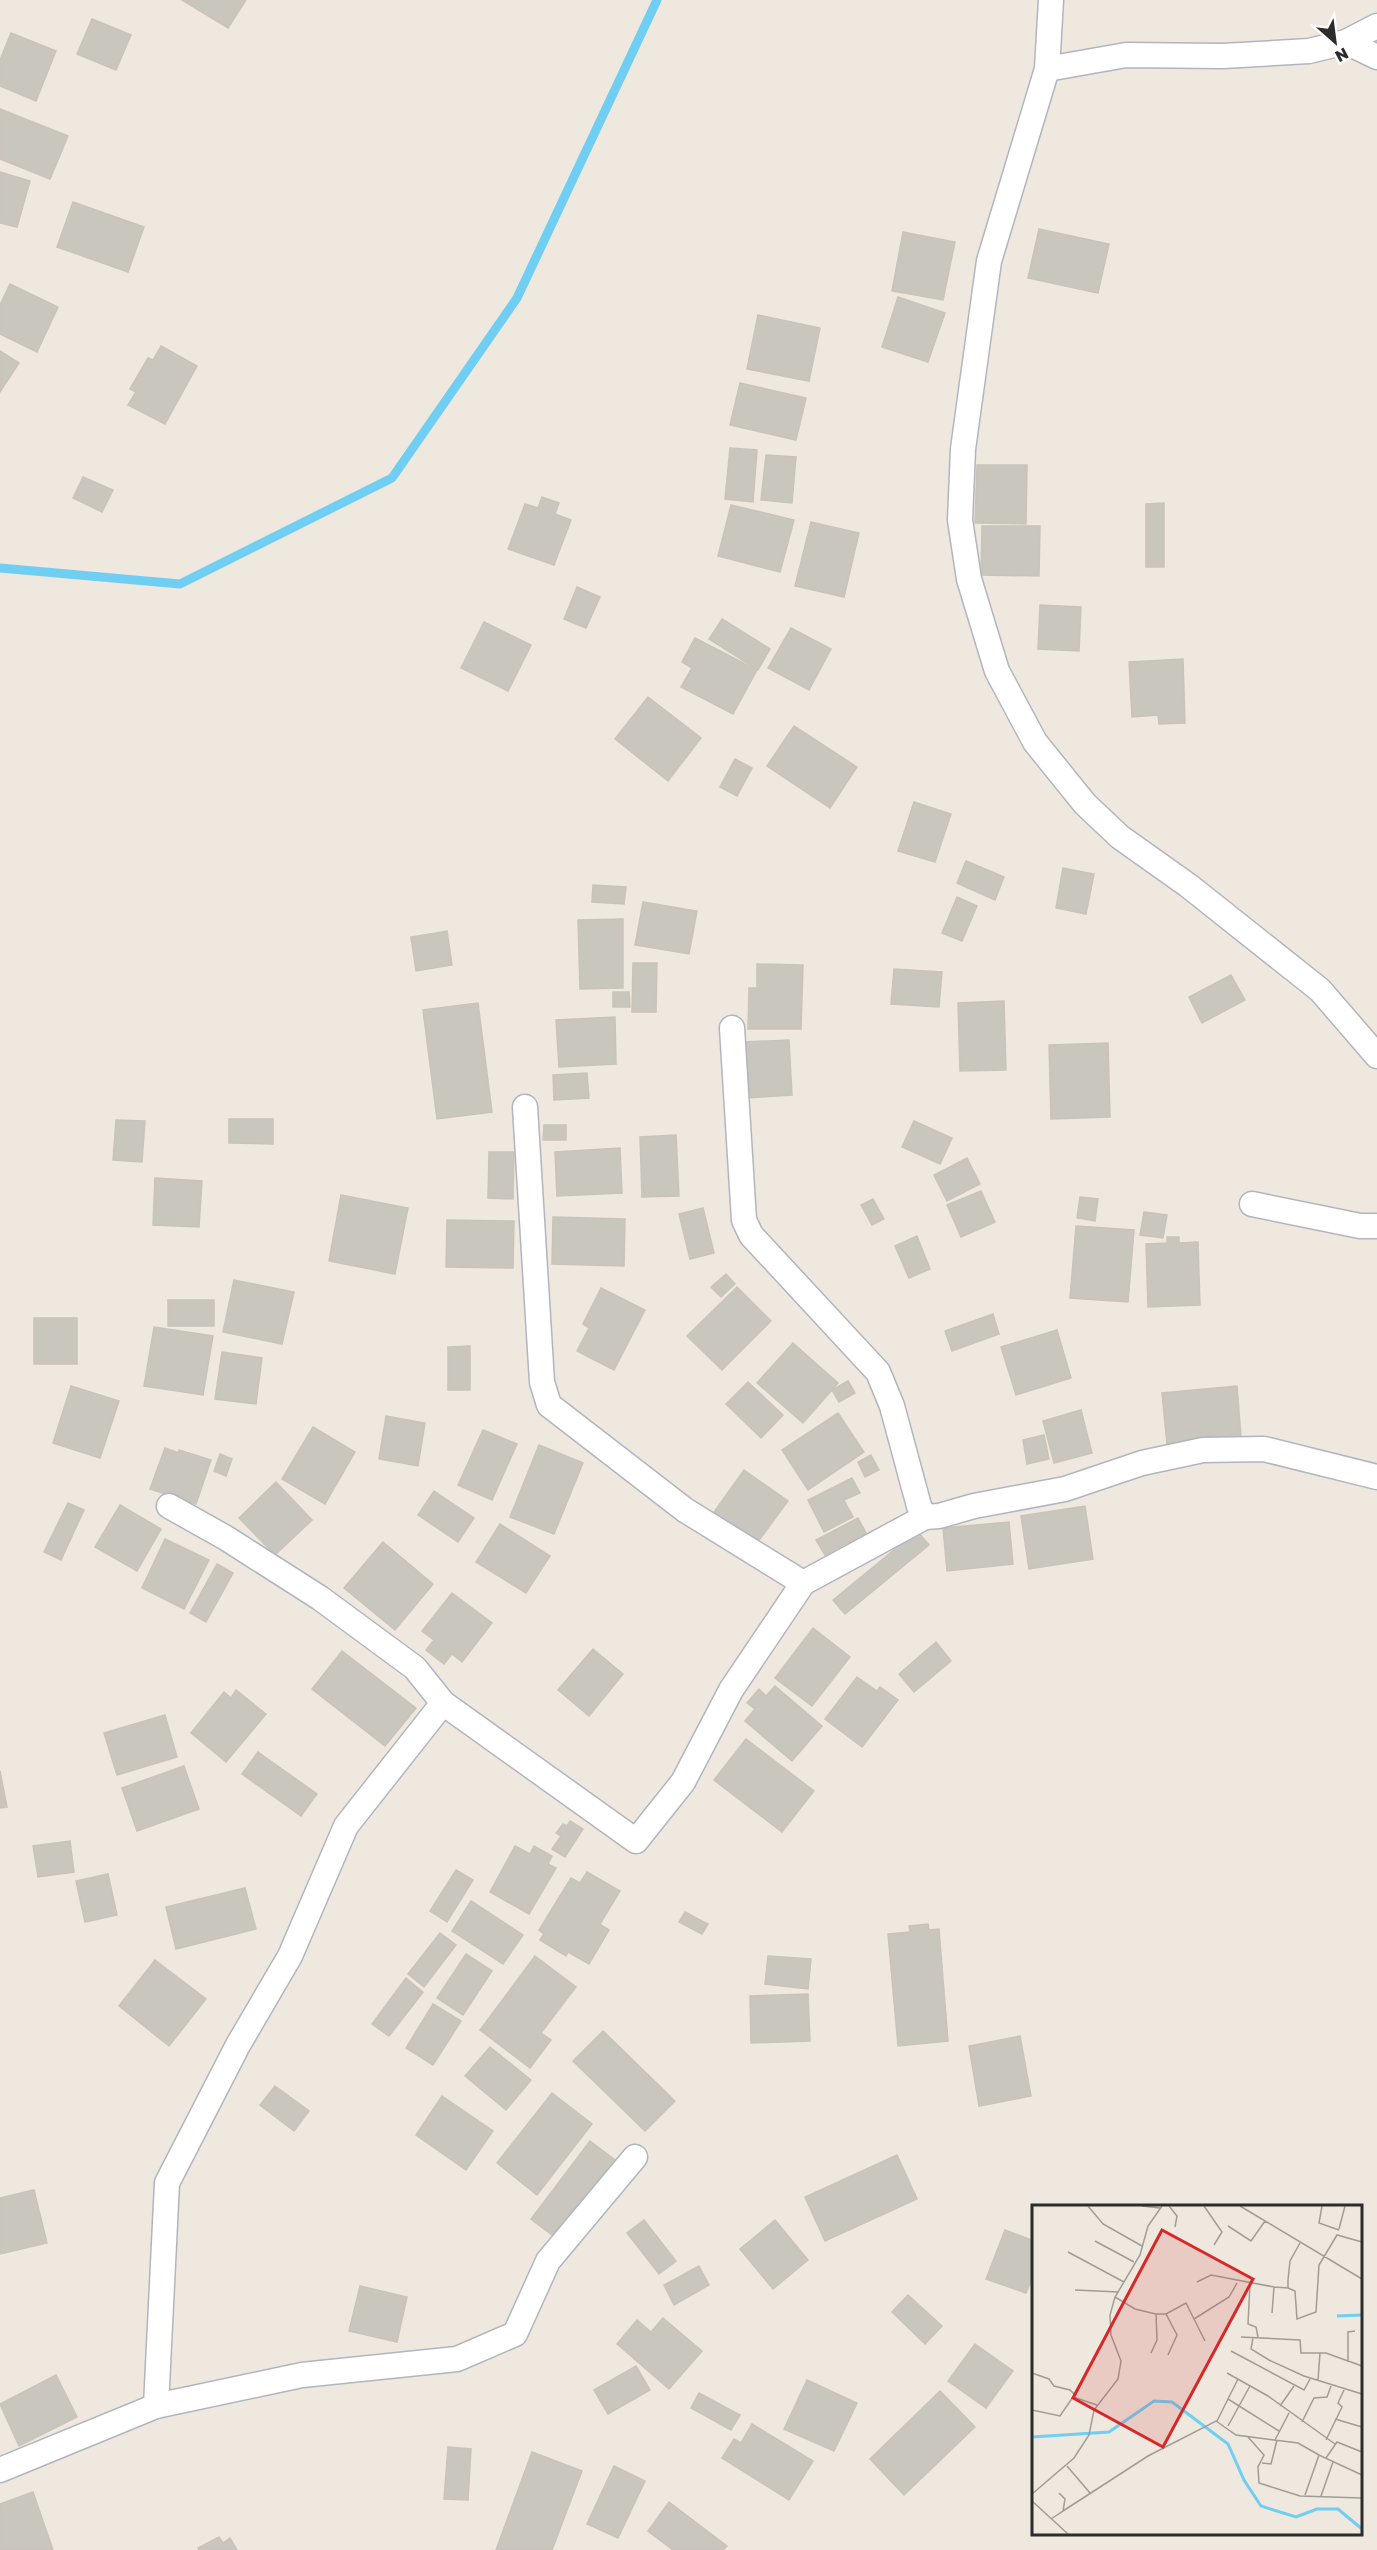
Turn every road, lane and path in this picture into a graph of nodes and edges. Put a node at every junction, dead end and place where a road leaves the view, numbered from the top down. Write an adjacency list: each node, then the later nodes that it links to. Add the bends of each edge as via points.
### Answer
1 (1051, 0): 5 (street)
2 (1377, 26): 3 (street)
3 (1346, 42): 4 (street); 5 (street, via 1309,51 1233,56 1126,55)
4 (1377, 57)
5 (1047, 69): 7 (street, via 989,261 963,449 960,520 967,568 997,671 1035,742 1085,804 1120,837 1189,886 1320,990)
6 (732, 1028): 13 (street, via 744,1220 751,1235 878,1371)
7 (1377, 1056)
8 (525, 1107): 14 (street, via 542,1382 549,1405 685,1510)
9 (1252, 1204): 10 (street)
10 (1377, 1226)
11 (1377, 1477): 13 (street, via 1264,1449 1203,1450 1142,1463 1065,1489)
12 (169, 1506): 15 (street, via 329,1605 415,1668)
13 (925, 1517): 14 (street)
14 (803, 1583): 15 (street, via 731,1690 683,1782 636,1841)
15 (443, 1703): 17 (street, via 346,1826 290,1956 238,2046 168,2183)
16 (634, 2157): 17 (street, via 548,2261 515,2334 457,2359 302,2375)
17 (156, 2406): 18 (street)
18 (0, 2470)

